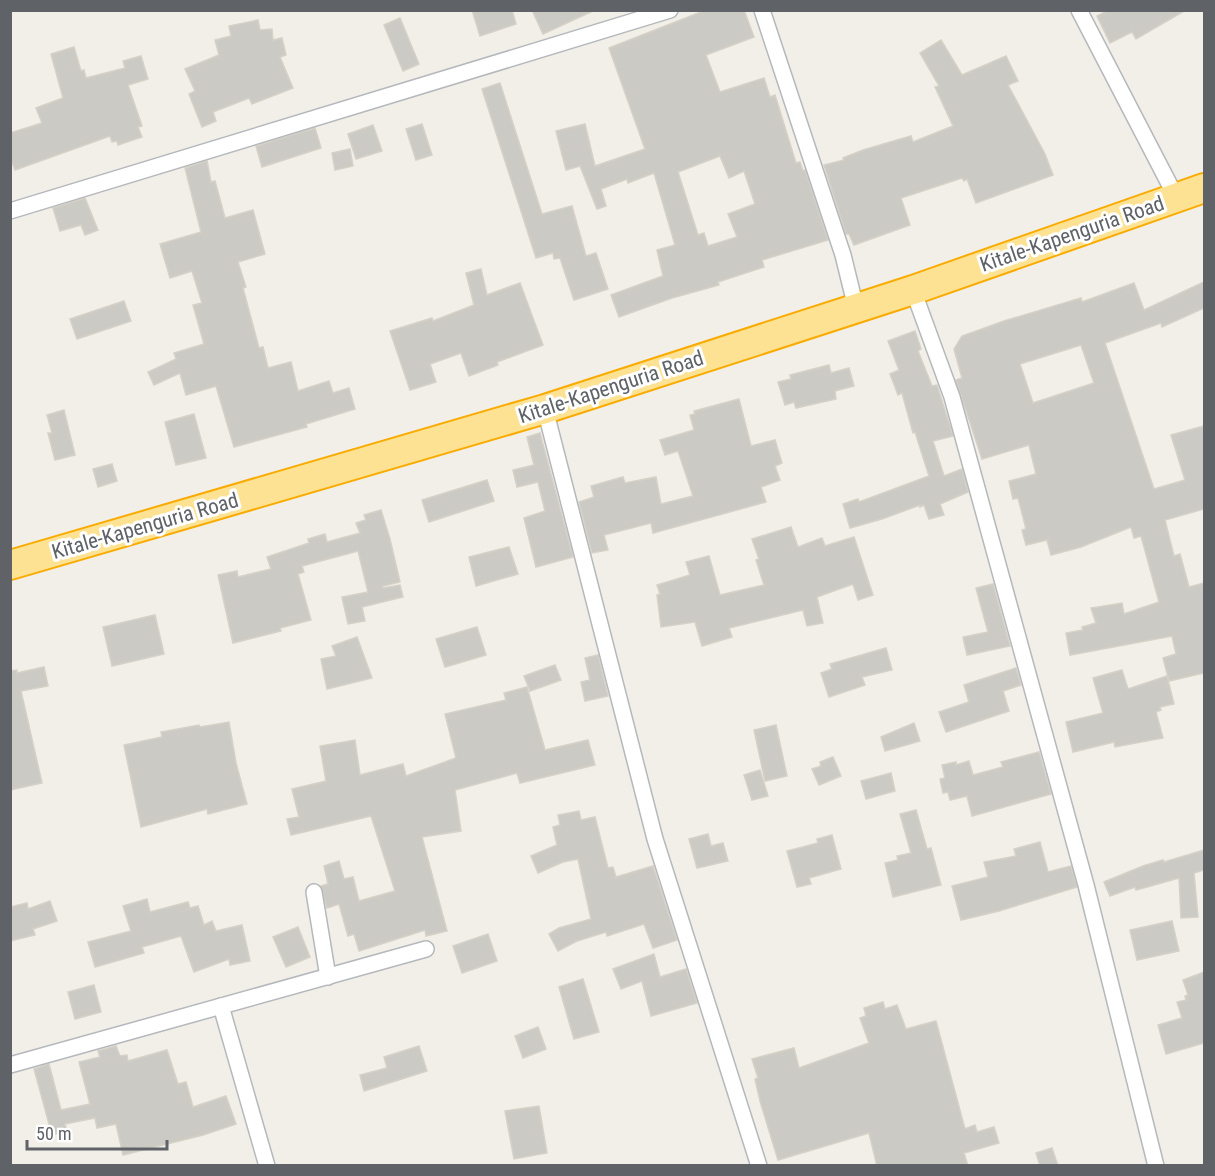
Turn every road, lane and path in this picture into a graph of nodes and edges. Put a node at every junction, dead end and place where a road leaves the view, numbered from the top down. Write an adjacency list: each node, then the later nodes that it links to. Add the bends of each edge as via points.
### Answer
1 (669, 10): 6 (street)
2 (762, 10): 8 (street, via 843,255)
3 (1079, 10): 5 (street)
4 (1204, 188): 5 (highway, Kitale-Kapenguria Road)
5 (1176, 197): 7 (highway, Kitale-Kapenguria Road)
6 (10, 211)
7 (913, 290): 8 (highway, Kitale-Kapenguria Road); 18 (street, via 952,398 1083,874)
8 (856, 308): 9 (highway, Kitale-Kapenguria Road)
9 (545, 409): 10 (highway, Kitale-Kapenguria Road); 17 (street, via 655,839)
10 (10, 565)
11 (314, 892): 13 (street)
12 (426, 949): 13 (street)
13 (328, 977): 14 (street)
14 (222, 1006): 15 (street); 16 (street)
15 (10, 1065)
16 (267, 1166)
17 (759, 1166)
18 (1156, 1166)

